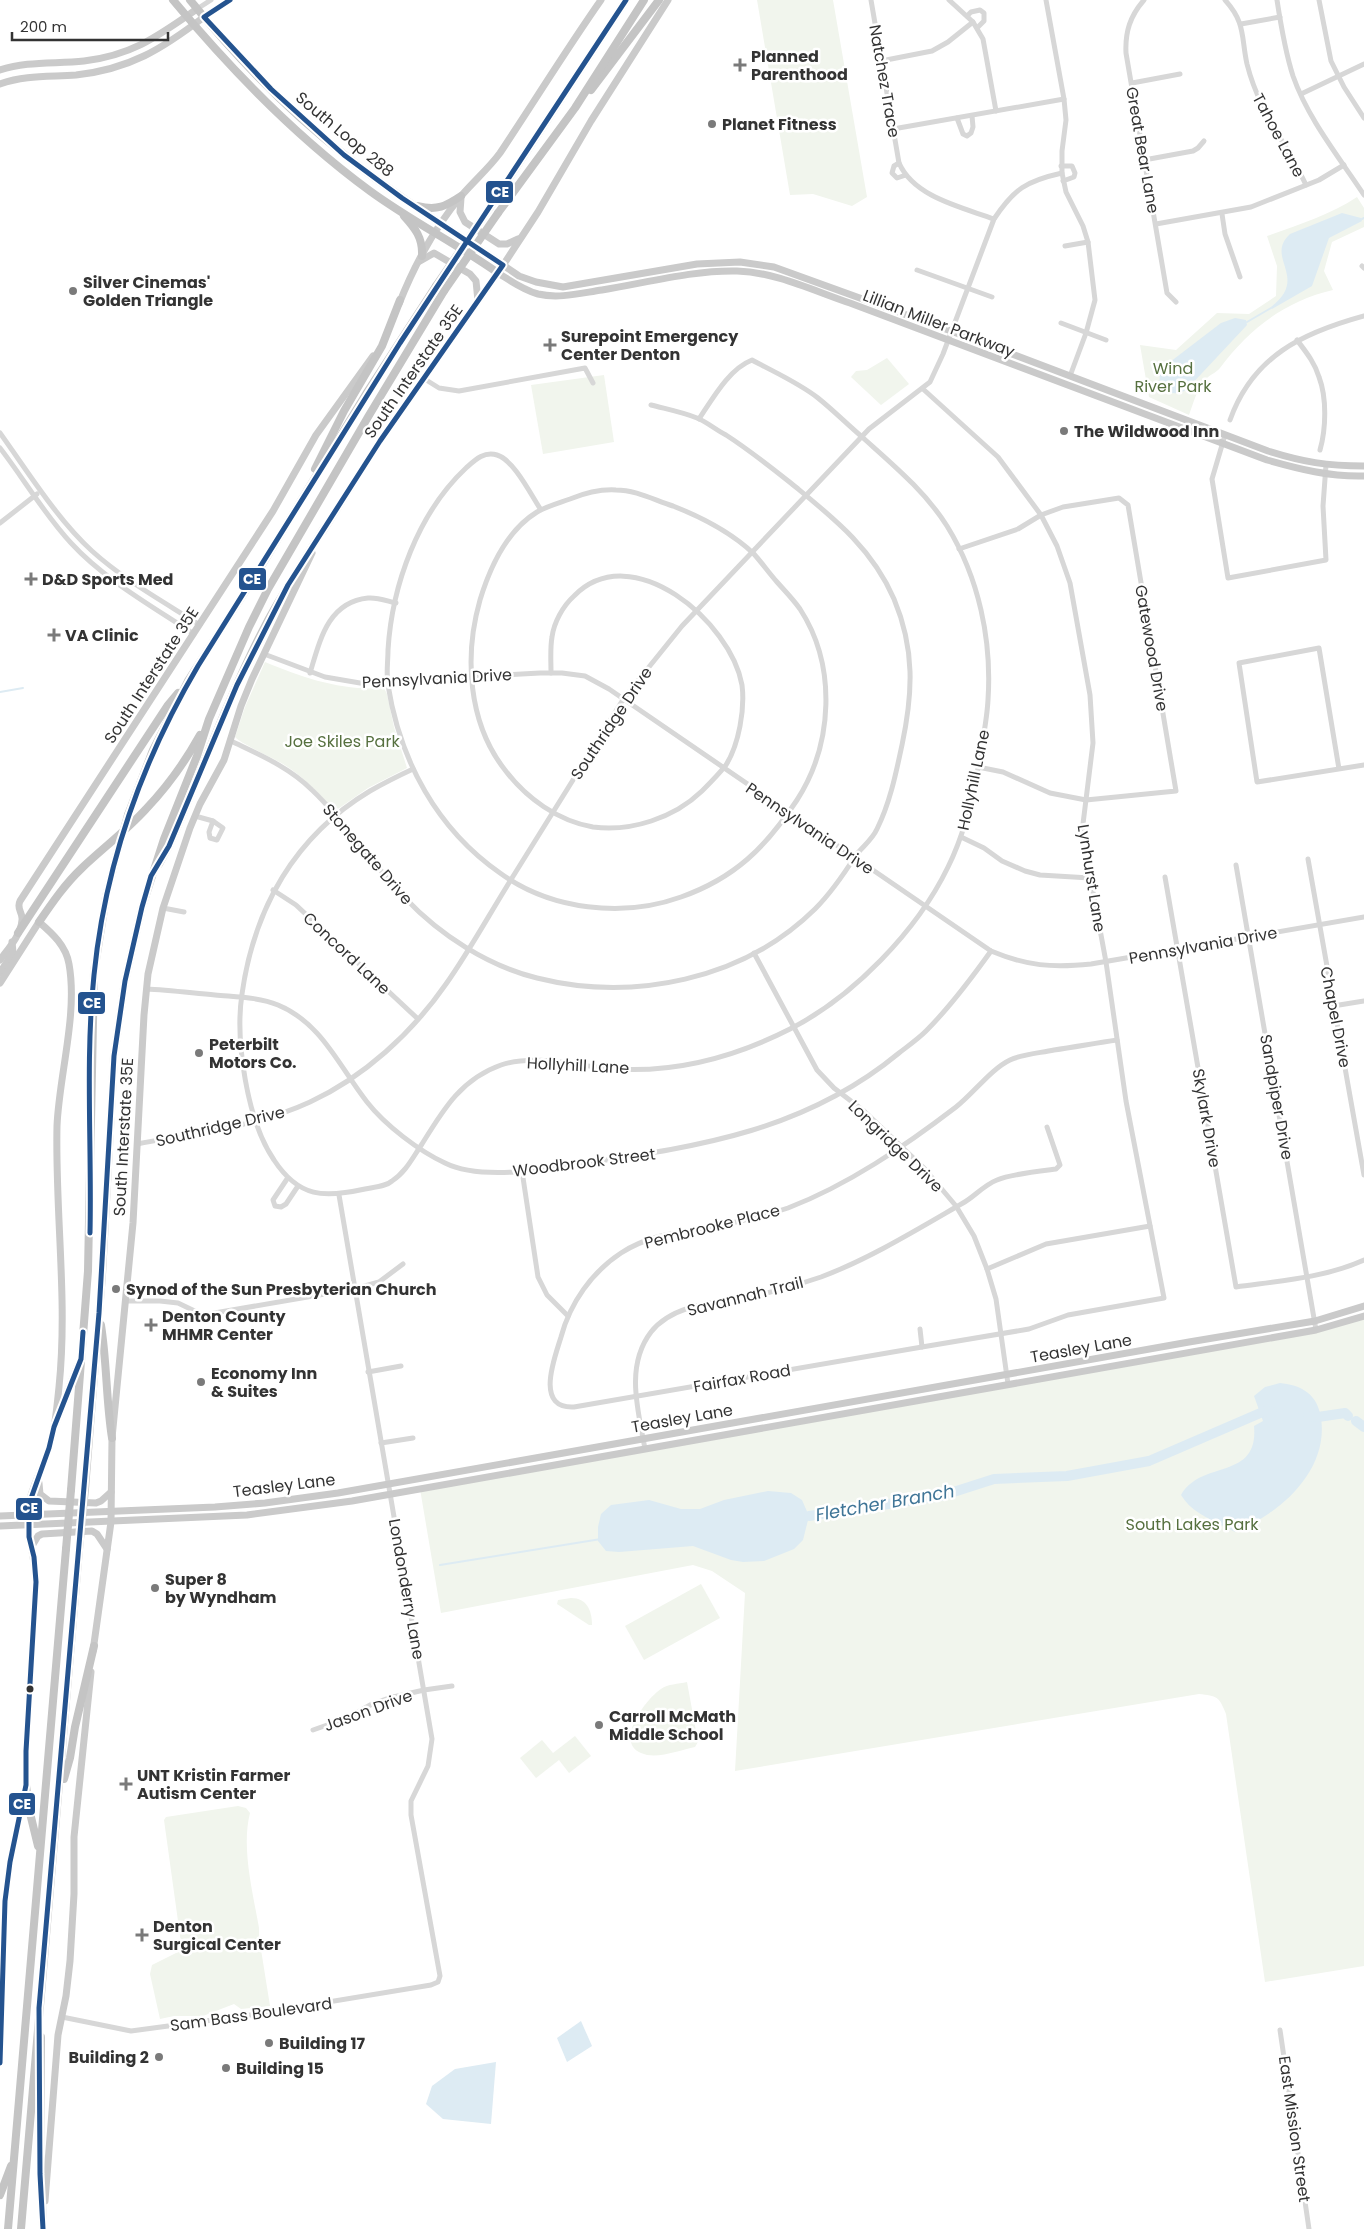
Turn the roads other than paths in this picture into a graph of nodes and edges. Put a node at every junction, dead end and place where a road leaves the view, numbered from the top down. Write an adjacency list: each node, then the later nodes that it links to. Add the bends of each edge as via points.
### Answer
1 (173, 0): 18 (highway, South Loop 288)
2 (190, 0): 17 (highway, South Loop 288)
3 (211, 0): 17 (street)
4 (230, 0): 20 (street)
5 (601, 0): 59 (main road, South Interstate 35E, via 498,155)
6 (626, 0): 117 (highway, bridge, via 436,286)
7 (644, 0): 39 (highway)
8 (659, 0): 39 (highway)
9 (668, 0): 67 (main road, South Interstate 35E)
10 (871, 0): 27 (street, Natchez Trace)
11 (949, 0): 19 (street)
12 (1046, 0): 38 (street)
13 (1144, 0): 35 (street, Great Bear Lane, via 1132,16 1125,39)
14 (1225, 0): 23 (street, Tahoe Lane)
15 (1277, 0): 21 (street)
16 (1319, 0): 33 (street, via 1326,43)
17 (197, 9): 18 (main road); 20 (highway, South Loop 288)
18 (187, 16): 24 (highway, South Loop 288); 26 (main road, via 163,34)
19 (967, 16): 22 (street); 25 (street, via 980,10 984,13 984,21)
20 (204, 17): 24 (main road); 44 (highway, South Loop 288, via 261,80)
21 (1280, 17): 23 (street); 37 (street, via 1288,60)
22 (973, 22): 25 (street); 27 (street, via 932,51)
23 (1241, 24): 57 (street, Tahoe Lane, via 1247,63 1261,105)
24 (194, 25): 31 (main road, via 143,58); 47 (highway, South Loop 288, via 255,92)
25 (977, 28): 40 (street, via 983,40)
26 (128, 51): 28 (main road, via 83,61); 31 (main road, via 120,63)
27 (881, 61): 45 (street, Natchez Trace)
28 (28, 64): 30 (main road); 34 (main road)
29 (1364, 64): 33 (street)
30 (0, 70)
31 (83, 74): 34 (main road)
32 (1180, 74): 35 (street)
33 (1338, 76): 37 (street); 43 (street)
34 (29, 77): 36 (main road)
35 (1132, 83): 50 (street, Great Bear Lane)
36 (0, 84)
37 (1301, 94): 52 (street)
38 (1064, 99): 40 (street); 53 (street, via 1066,120)
39 (575, 108): 136 (highway, bridge, via 444,291 368,417 268,589)
40 (996, 111): 41 (street)
41 (972, 116): 42 (street); 42 (street, via 973,127 967,136 959,128)
42 (957, 118): 45 (street)
43 (1364, 118)
44 (312, 128): 46 (highway, South Loop 288); 47 (highway)
45 (893, 129): 51 (street, Natchez Trace)
46 (319, 134): 49 (highway); 60 (highway, South Loop 288)
47 (303, 138): 49 (highway, South Loop 288)
48 (1204, 141): 50 (street, via 1193,151)
49 (310, 144): 61 (highway, South Loop 288)
50 (1144, 160): 65 (street, Great Bear Lane)
51 (899, 162): 55 (street, Natchez Trace); 55 (street, Natchez Trace, via 892,173 897,178)
52 (1344, 165): 57 (street); 58 (street)
53 (1061, 166): 54 (street); 56 (street, via 1072,166 1075,170 1074,177)
54 (1062, 173): 56 (street); 63 (street, Southridge Drive, via 1023,186)
55 (906, 175): 63 (street, Natchez Trace, via 920,189)
56 (1063, 181): 68 (street)
57 (1306, 185): 62 (street, via 1251,207)
58 (1364, 195)
59 (461, 196): 60 (highway, via 435,209); 64 (main road, South Interstate 35E); 67 (main road, via 460,212 465,222 499,244)
60 (410, 204): 64 (highway, South Loop 288)
61 (397, 209): 66 (highway, South Loop 288); 70 (highway, via 419,234)
62 (1222, 214): 65 (street); 77 (street, via 1225,234)
63 (994, 219): 80 (street, Southridge Drive)
64 (441, 224): 66 (main road, South Interstate 35E); 73 (highway, South Loop 288)
65 (1156, 224): 86 (street, Great Bear Lane, via 1167,292)
66 (435, 232): 70 (main road, South Interstate 35E); 76 (highway, South Loop 288)
67 (520, 238): 73 (main road, South Interstate 35E)
68 (1088, 242): 69 (street); 90 (street, via 1095,300)
69 (1065, 246)
70 (422, 256): 72 (main road, South Interstate 35E)
71 (726, 263): 75 (main road); 78 (main road, Lillian Miller Parkway, via 697,264); 81 (main road, Lillian Miller Parkway, via 774,267)
72 (417, 264): 84 (main road, South Interstate 35E); 85 (main road, via 434,253 439,255 476,281)
73 (503, 265): 76 (main road, South Interstate 35E); 78 (main road, Lillian Miller Parkway, via 519,276 549,286 563,287)
74 (917, 270): 80 (street)
75 (719, 272): 79 (main road, Lillian Miller Parkway); 83 (main road, Lillian Miller Parkway, via 754,273 788,281)
76 (498, 273): 79 (main road, Lillian Miller Parkway, via 526,290 540,294 573,295); 85 (main road, South Interstate 35E)
77 (1240, 277)
78 (614, 278): 79 (main road)
79 (618, 287)
80 (968, 288): 82 (street); 89 (street, Southridge Drive)
81 (840, 290): 83 (main road); 89 (main road, Lillian Miller Parkway)
82 (992, 298)
83 (836, 299): 93 (main road, Lillian Miller Parkway)
84 (400, 300): 117 (highway, via 382,346 344,411); 127 (main road, South Interstate 35E, via 374,355 303,455 273,512)
85 (478, 301): 95 (main road, South Interstate 35E)
86 (1176, 302)
87 (1364, 316): 92 (street)
88 (1060, 323): 90 (street)
89 (952, 331): 93 (street, Southridge Drive); 94 (main road, Lillian Miller Parkway)
90 (1086, 333): 91 (street); 94 (street)
91 (1106, 340)
92 (1297, 340): 100 (street, via 1272,357 1255,374 1237,400); 106 (street, via 1320,378 1324,437)
93 (947, 341): 97 (street, Southridge Drive, via 935,373); 104 (main road, Lillian Miller Parkway)
94 (1070, 376): 102 (main road, Lillian Miller Parkway)
95 (423, 378): 96 (street, via 439,388 460,392 586,368); 120 (main road, South Interstate 35E)
96 (592, 383)
97 (923, 389): 103 (street, Southridge Drive, via 887,414); 118 (street, Lynhurst Lane, via 998,457)
98 (651, 405): 99 (street, Stonegate Drive)
99 (699, 419): 103 (street, Hollyhill Lane, via 722,386 742,364 752,360 816,396); 115 (street, Stonegate Drive, via 757,455)
100 (1230, 420)
101 (0, 433): 111 (street)
102 (1225, 435): 104 (street); 107 (main road, Lillian Miller Parkway, via 1304,462)
103 (862, 437): 115 (street, Southridge Drive); 121 (street, Hollyhill Lane, via 931,503)
104 (1221, 443): 109 (main road, Lillian Miller Parkway, via 1301,470); 109 (street, via 1212,479 1228,578 1326,560)
105 (0, 448): 112 (street)
106 (1320, 450)
107 (1326, 465): 108 (main road, Lillian Miller Parkway); 109 (street)
108 (1364, 466)
109 (1325, 474): 110 (main road, Lillian Miller Parkway)
110 (1364, 476)
111 (37, 483): 112 (street); 113 (street)
112 (30, 488): 114 (street)
113 (41, 489): 114 (street); 122 (street, via 58,515)
114 (36, 496): 119 (street); 124 (street, via 52,521)
115 (806, 496): 123 (street, Southridge Drive); 150 (street, Stonegate Drive, via 850,532 876,565 896,604 909,649 911,700 892,790 876,831)
116 (540, 510): 123 (street, via 587,493 634,492 699,516); 125 (street, via 510,464 495,454 477,459 450,483 428,518 412,550); 132 (street, via 508,540 488,577 473,629)
117 (294, 511): 133 (highway)
118 (1041, 515): 121 (street, via 1018,528); 143 (street, Lynhurst Lane, via 1070,583 1090,695 1093,743); 143 (street, Gatewood Drive, via 1063,507 1119,498 1128,505 1176,785 1176,791)
119 (0, 523)
120 (324, 528): 129 (main road, South Interstate 35E); 153 (highway, via 265,627 169,846)
121 (959, 549): 139 (street, Hollyhill Lane, via 976,590 988,647 988,702)
122 (91, 550): 124 (street); 127 (street)
123 (752, 552): 126 (street, Southridge Drive); 145 (street, via 800,609 815,639 825,676 822,744 807,785)
124 (85, 557): 128 (street, via 107,576)
125 (396, 603): 130 (street, via 370,598 349,602 331,617 324,629); 134 (street, via 389,636)
126 (697, 610): 131 (street, via 659,585 640,578 617,576 593,583 579,590 567,602 556,624 551,640); 135 (street, Southridge Drive); 140 (street, via 726,644 742,684 739,729)
127 (200, 625): 128 (main road, South Interstate 35E)
128 (194, 634): 164 (main road, South Interstate 35E, via 20,901 18,908 22,920)
129 (264, 654): 130 (street, Pennsylvania Drive); 137 (main road, South Interstate 35E, via 241,706)
130 (310, 673): 134 (street, Pennsylvania Drive, via 345,681)
131 (551, 673): 132 (street, Pennsylvania Drive); 135 (street, Pennsylvania Drive, via 585,676)
132 (471, 678): 134 (street, Pennsylvania Drive); 144 (street, via 478,718 492,752 520,787)
133 (188, 681): 164 (highway, via 168,705); 212 (highway, bridge, via 154,750 128,815 106,897 94,972 89,1242)
134 (387, 682): 141 (street)
135 (624, 698): 140 (street, Pennsylvania Drive); 144 (street, Southridge Drive)
136 (209, 719): 153 (highway); 162 (highway, via 189,754 159,795 81,869)
137 (231, 742): 146 (street, Stonegate Drive, via 282,766 312,790); 147 (main road, South Interstate 35E)
138 (1364, 765): 142 (street)
139 (978, 767): 143 (street, via 1003,772 1050,793); 149 (street, Hollyhill Lane)
140 (723, 768): 144 (street, via 693,800 668,815 642,824 593,827 571,822); 145 (street, Pennsylvania Drive)
141 (412, 769): 146 (street, Hollyhill Lane, via 369,791); 156 (street, via 427,797 457,837 477,857)
142 (1340, 769): 142 (street, via 1257,782 1239,663 1319,648)
143 (1086, 800): 155 (street, Lynhurst Lane, via 1082,832)
144 (552, 812): 156 (street, Southridge Drive)
145 (789, 812): 150 (street, Pennsylvania Drive); 156 (street, via 773,835 742,866 719,880 672,900 629,907 588,907 542,896)
146 (335, 815): 157 (street, Hollyhill Lane, via 301,848); 167 (street, Stonegate Drive, via 406,899)
147 (195, 816): 148 (street); 159 (main road, South Interstate 35E)
148 (213, 821)
149 (961, 837): 155 (street, via 1002,861 1040,876); 158 (street, Hollyhill Lane, via 947,870)
150 (855, 858): 158 (street, Pennsylvania Drive); 170 (street, Stonegate Drive, via 817,907 783,935)
151 (1308, 859): 163 (street, Chapel Drive)
152 (1236, 865): 165 (street, Sandpiper Drive)
153 (152, 876): 204 (highway, via 125,981 114,1056)
154 (1165, 877): 168 (street, Skylark Drive)
155 (1090, 878): 172 (street, Lynhurst Lane)
156 (510, 881): 167 (street, Southridge Drive)
157 (274, 890): 176 (street, Hollyhill Lane, via 254,935); 179 (street, Concord Lane, via 296,905)
158 (924, 906): 169 (street, Pennsylvania Drive); 180 (street, Hollyhill Lane, via 901,938 864,975 828,1006)
159 (163, 908): 160 (street); 175 (main road, South Interstate 35E)
160 (184, 912)
161 (1364, 917): 163 (street, Pennsylvania Drive)
162 (39, 922): 174 (main road); 219 (main road, via 66,952 70,976 57,1125 62,1324)
163 (1318, 924): 165 (street, Pennsylvania Drive); 178 (street, Chapel Drive)
164 (18, 932): 166 (main road)
165 (1249, 936): 168 (street, Pennsylvania Drive); 199 (street, Sandpiper Drive)
166 (12, 942): 171 (main road); 173 (main road, via 13,952)
167 (469, 948): 170 (street, Stonegate Drive, via 504,967 536,978 568,985 610,988 676,981 728,965); 179 (street, Southridge Drive, via 445,986)
168 (1178, 948): 172 (street, Pennsylvania Drive); 199 (street, Skylark Drive, via 1236,1287)
169 (991, 951): 172 (street, Pennsylvania Drive, via 1016,961 1047,967); 183 (street, Woodbrook Street, via 967,986 925,1032 882,1067)
170 (754, 953): 180 (street, Longridge Drive)
171 (0, 960)
172 (1106, 962): 181 (street, Lynhurst Lane)
173 (0, 973)
174 (0, 983)
175 (146, 988): 176 (street, Woodbrook Street); 186 (main road, South Interstate 35E)
176 (241, 997): 182 (street, Woodbrook Street, via 268,1002 293,1013 323,1039); 184 (street, Hollyhill Lane, via 244,1072)
177 (1364, 1001): 178 (street)
178 (1333, 1006): 190 (street, Chapel Drive)
179 (418, 1019): 182 (street, Southridge Drive, via 374,1062)
180 (793, 1027): 183 (street, Longridge Drive, via 817,1070); 188 (street, Hollyhill Lane, via 740,1052 683,1067 620,1070 531,1060 504,1064 480,1075 454,1095)
181 (1117, 1040): 187 (street, Pembrooke Place, via 1010,1060 956,1107); 195 (street, Lynhurst Lane)
182 (351, 1078): 184 (street, Southridge Drive, via 310,1102); 188 (street, Woodbrook Street, via 367,1103)
183 (841, 1093): 187 (street, Longridge Drive); 189 (street, Woodbrook Street, via 774,1124 724,1139 652,1154)
184 (256, 1121): 186 (street, Southridge Drive); 191 (street, Hollyhill Lane, via 270,1155)
185 (1047, 1127): 194 (street, Savannah Trail, via 1060,1166 997,1180)
186 (138, 1144): 202 (main road, South Interstate 35E)
187 (901, 1146): 194 (street, Longridge Drive); 205 (street, Pembrooke Place, via 838,1185 787,1208 736,1223 671,1233 641,1242 622,1252 596,1274)
188 (419, 1147): 189 (street, Woodbrook Street, via 445,1164 464,1170); 193 (street, Hollyhill Lane, via 407,1167 389,1185)
189 (522, 1171): 205 (street, via 538,1277 547,1295)
190 (1364, 1175)
191 (287, 1179): 192 (street, Hollyhill Lane); 192 (street, via 273,1200 275,1206 286,1204)
192 (298, 1186): 193 (street, Hollyhill Lane, via 312,1192)
193 (339, 1195): 200 (street, Londonderry Lane)
194 (956, 1206): 198 (street, Longridge Drive, via 974,1236); 217 (street, Savannah Trail, via 871,1254 822,1276 668,1317 652,1331 639,1350 635,1371)
195 (1150, 1226): 198 (street, via 1046,1244); 201 (street, Lynhurst Lane)
196 (1364, 1260): 199 (street, via 1346,1268)
197 (403, 1264): 200 (street, via 380,1282)
198 (987, 1269): 210 (street, Longridge Drive)
199 (1308, 1276): 207 (street, Sandpiper Drive)
200 (354, 1289): 202 (street, via 203,1315 178,1303 160,1300); 214 (street, Londonderry Lane)
201 (1164, 1298): 210 (street, Fairfax Road, via 1068,1315 1029,1330)
202 (125, 1302): 220 (main road, South Interstate 35E)
203 (1364, 1306): 207 (main road, Teasley Lane)
204 (99, 1313): 220 (highway, via 106,1356); 244 (highway, bridge)
205 (568, 1316): 218 (street, Pembrooke Place, via 549,1380 553,1396)
206 (1364, 1316): 209 (main road, Teasley Lane)
207 (1315, 1321): 209 (street, Sandpiper Drive); 215 (main road, Teasley Lane)
208 (920, 1330): 211 (street)
209 (1316, 1330): 216 (main road, Teasley Lane)
210 (1001, 1333): 211 (street, Fairfax Road); 215 (street, Longridge Drive)
211 (922, 1347): 217 (street, Fairfax Road)
212 (81, 1359): 219 (highway); 245 (highway, bridge)
213 (401, 1366): 214 (street)
214 (368, 1372): 223 (street, Londonderry Lane)
215 (1006, 1375): 216 (street, Longridge Drive); 222 (main road, Teasley Lane)
216 (1008, 1384): 224 (main road, Teasley Lane)
217 (636, 1397): 218 (street, Fairfax Road, via 574,1407); 222 (street, Savannah Trail)
218 (562, 1405)
219 (54, 1427): 225 (main road)
220 (112, 1438): 227 (main road, South Interstate 35E)
221 (413, 1438): 223 (street)
222 (644, 1439): 224 (street, Savannah Trail); 226 (main road, Teasley Lane)
223 (381, 1443): 226 (street, Londonderry Lane)
224 (645, 1449): 228 (main road, Teasley Lane)
225 (39, 1477): 227 (main road, via 40,1494 49,1501 96,1503); 232 (main road)
226 (388, 1484): 228 (street, Londonderry Lane); 229 (main road, Teasley Lane)
227 (111, 1492): 230 (main road, South Interstate 35E)
228 (390, 1494): 231 (main road, Teasley Lane); 241 (street, Londonderry Lane)
229 (265, 1503): 230 (main road, Teasley Lane); 231 (main road)
230 (111, 1512): 232 (main road, Teasley Lane); 234 (main road, South Interstate 35E)
231 (267, 1513): 234 (main road, Teasley Lane)
232 (28, 1515): 233 (main road, Teasley Lane); 235 (main road)
233 (0, 1516)
234 (111, 1522): 235 (main road, Teasley Lane); 238 (main road, South Interstate 35E)
235 (29, 1524): 236 (main road, Teasley Lane); 237 (main road)
236 (0, 1526)
237 (32, 1546): 238 (main road, via 42,1534 92,1531); 243 (main road, via 36,1582)
238 (107, 1548): 239 (main road, South Interstate 35E)
239 (94, 1646): 244 (highway, via 70,1758); 249 (main road, South Interstate 35E, via 76,1816 70,1961)
240 (452, 1686): 241 (street, Jason Drive)
241 (424, 1690): 242 (street, Jason Drive, via 372,1704 347,1718); 247 (street, Londonderry Lane, via 431,1752 428,1766 411,1801 411,1815 440,1976)
242 (313, 1730)
243 (26, 1784): 245 (highway); 246 (main road)
244 (59, 1793): 248 (highway)
245 (40, 1853): 252 (highway)
246 (2, 1901): 251 (main road)
247 (438, 1980): 249 (street, Sam Bass Boulevard, via 431,1985 340,2001 132,2031)
248 (40, 2008): 254 (highway, via 40,2196); 256 (highway)
249 (62, 2017): 254 (main road, South Interstate 35E, via 57,2044)
250 (1280, 2030): 257 (street, East Mission Street)
251 (0, 2063)
252 (14, 2157): 253 (highway); 255 (highway)
253 (0, 2195)
254 (43, 2228)
255 (8, 2229)
256 (21, 2229)
257 (1309, 2229)

